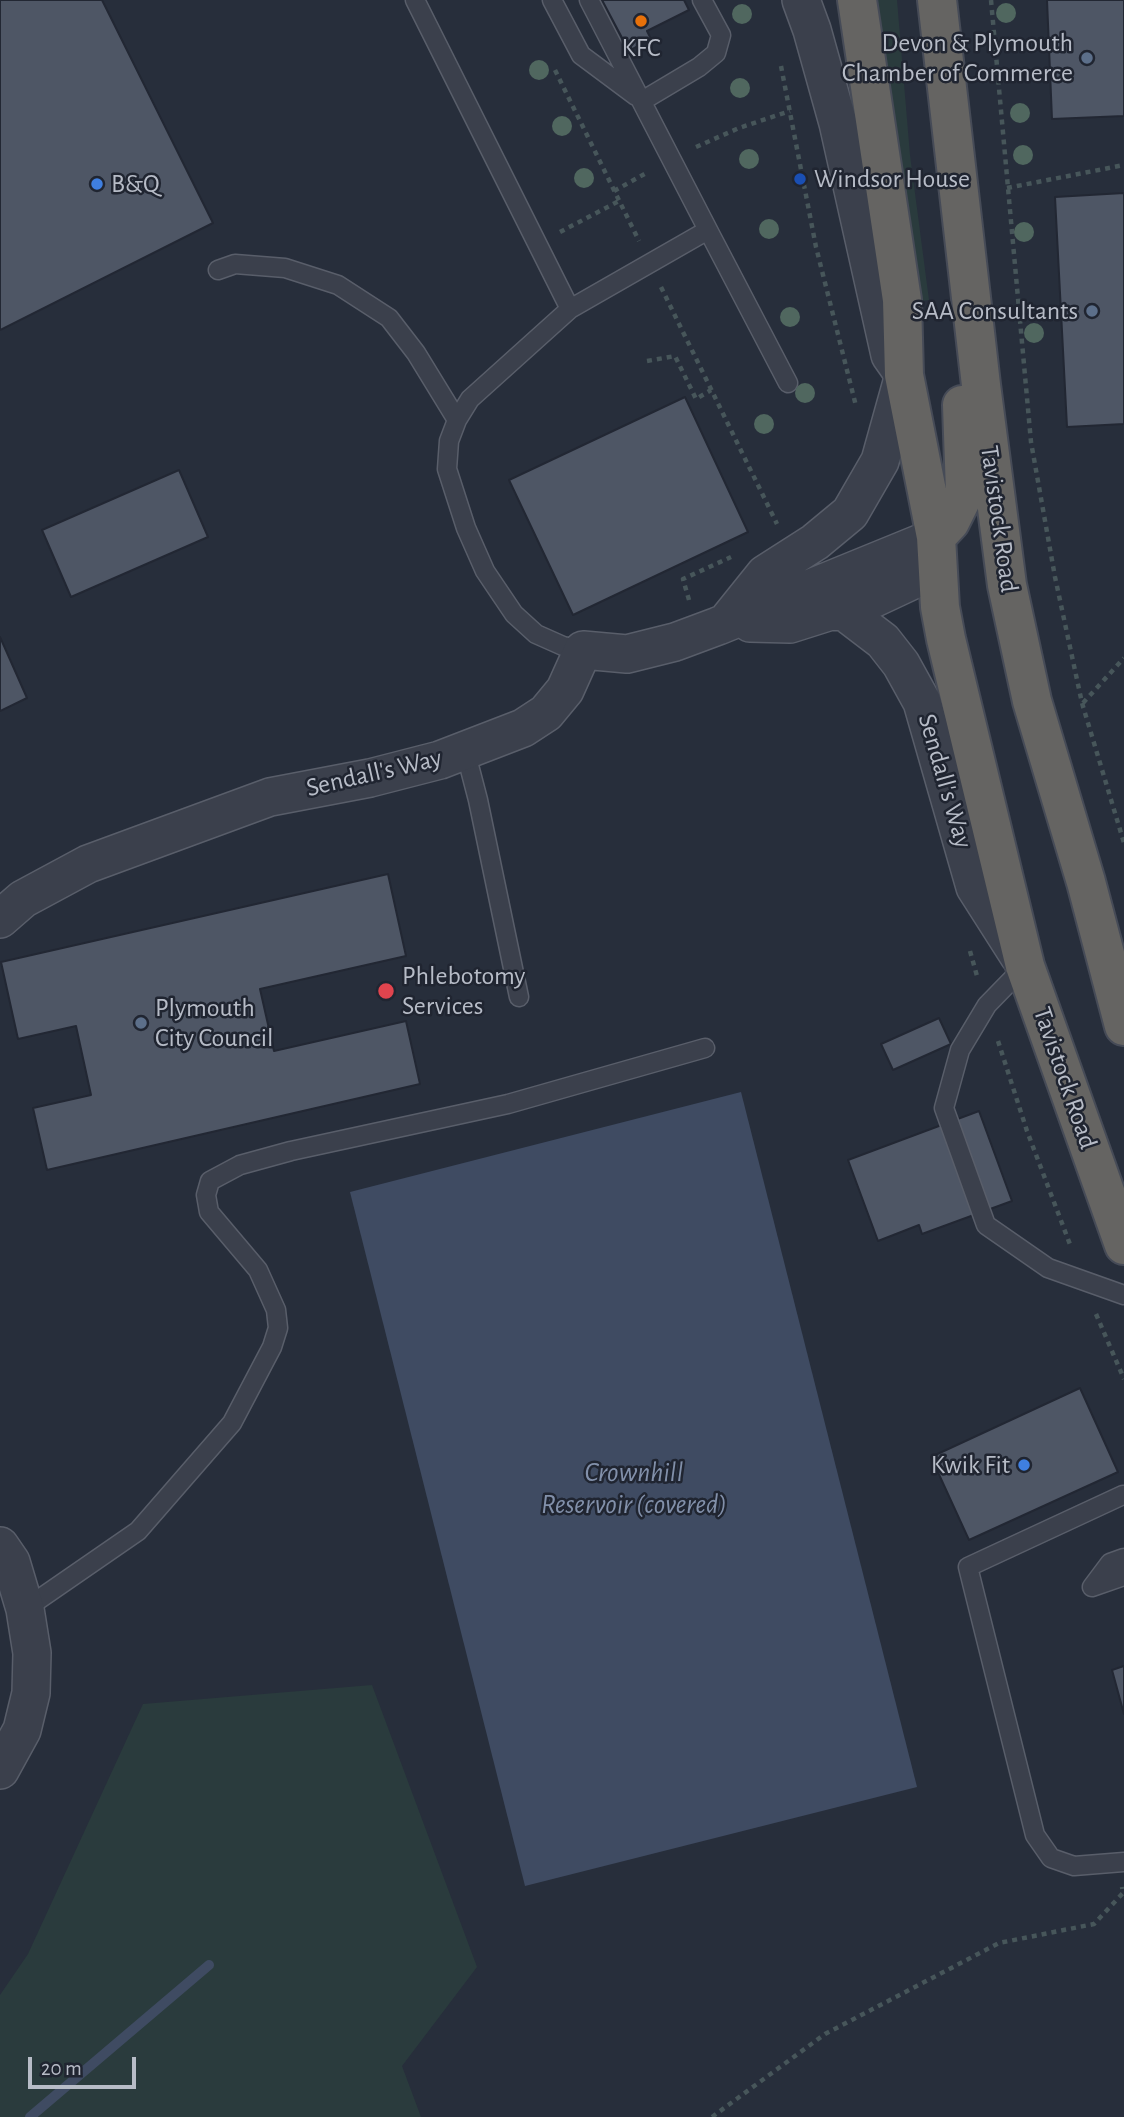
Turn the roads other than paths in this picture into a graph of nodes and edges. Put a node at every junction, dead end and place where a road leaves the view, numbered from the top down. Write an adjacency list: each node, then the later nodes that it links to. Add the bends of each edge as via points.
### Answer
1 (415, 0): 12 (lane)
2 (552, 0): 8 (lane, via 581,55)
3 (589, 0): 8 (lane)
4 (702, 0): 8 (lane, via 720,35 716,53)
5 (801, 0): 13 (street, Tavistock Road, via 838,123 890,355)
6 (858, 0): 13 (highway, Tavistock Road, via 902,300)
7 (937, 0): 10 (highway, Tavistock Road)
8 (642, 101): 9 (lane)
9 (708, 230): 12 (lane); 14 (lane)
10 (964, 238): 16 (highway, via 965,492 950,522); 17 (highway, Tavistock Road)
11 (218, 270): 15 (lane, via 235,264 285,268 338,285 389,318)
12 (570, 309): 15 (lane, via 470,399)
13 (904, 375): 16 (highway, Tavistock Road); 19 (street, via 880,461 850,513 816,542 765,574)
14 (788, 383)
15 (457, 420): 20 (lane, via 449,441 447,470 485,571 514,614 536,634)
16 (936, 537): 17 (highway); 18 (street, via 911,581); 19 (street); 23 (highway, Tavistock Road, via 946,639)
17 (1000, 539): 25 (highway, Tavistock Road, via 1032,701)
18 (845, 612): 19 (street, via 831,611 790,624); 23 (street, Sendall's Way, via 883,641 922,702 975,887)
19 (712, 628): 20 (street, via 627,654)
20 (583, 650): 21 (street, Sendall's Way, via 565,690 545,713 523,728)
21 (465, 750): 22 (street, Sendall's Way, via 370,778 257,802 88,864 23,899); 24 (lane)
22 (0, 919)
23 (1025, 966): 27 (highway, Tavistock Road); 28 (lane, via 987,1005 960,1050 944,1108 985,1225 1048,1268)
24 (519, 997)
25 (1124, 1026)
26 (705, 1048): 33 (lane, via 508,1104 291,1151 240,1165 210,1181 206,1195 209,1212 258,1270 276,1310 278,1328 272,1348 232,1423 138,1531)
27 (1124, 1245)
28 (1124, 1295)
29 (1123, 1495): 35 (lane, via 968,1567 1035,1835 1051,1858 1074,1866)
30 (0, 1546): 33 (street, via 11,1562)
31 (1124, 1559): 32 (lane, via 1110,1563 1092,1587)
32 (1124, 1576)
33 (25, 1609): 34 (street, via 32,1653 31,1693 22,1730)
34 (0, 1770)
35 (1121, 1862)

